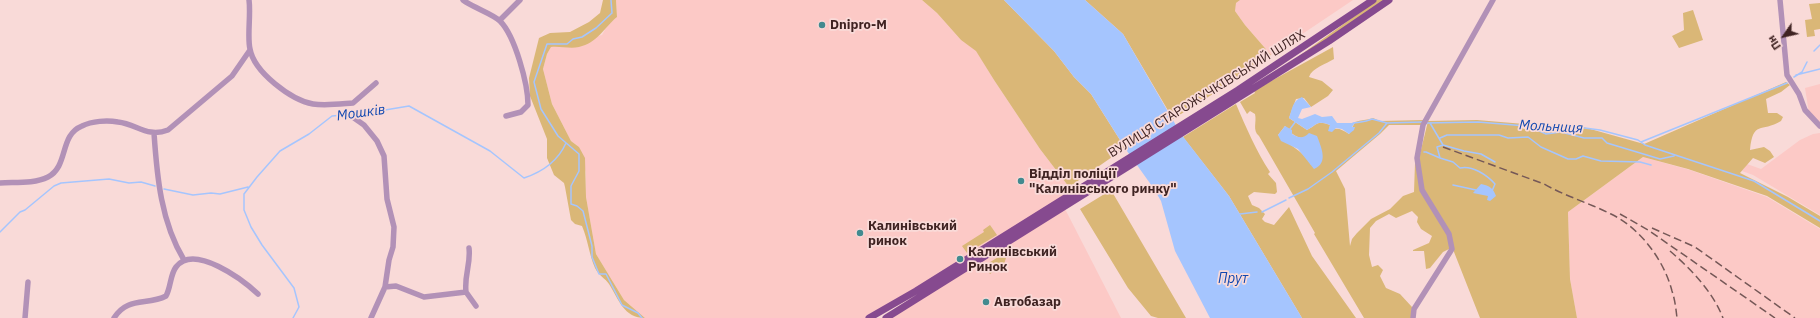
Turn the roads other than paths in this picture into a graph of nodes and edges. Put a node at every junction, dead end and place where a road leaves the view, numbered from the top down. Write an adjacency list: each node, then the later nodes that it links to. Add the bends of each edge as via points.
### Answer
1 (249, 0): 9 (street)
2 (463, 0): 8 (street)
3 (520, 0): 8 (street)
4 (1373, 0): 11 (main road, ВУЛИЦЯ СТАРОЖУЧКІВСЬКИЙ ШЛЯХ)
5 (1390, 0): 11 (main road, ВУЛИЦЯ СТАРОЖУЧКІВСЬКИЙ ШЛЯХ, via 1329,41)
6 (1493, 0): 30 (street, via 1423,125 1418,158 1422,190 1449,234 1452,249 1414,309)
7 (1780, 0): 14 (street, via 1787,75 1798,92 1805,110)
8 (500, 20): 12 (street, via 524,72 528,101 526,108 521,112)
9 (250, 50): 10 (street, via 258,68 273,82 303,101 313,104 353,103); 15 (street, via 232,76 168,130)
10 (376, 83)
11 (1239, 93): 18 (main road, ВУЛИЦЯ СТАРОЖУЧКІВСЬКИЙ ШЛЯХ)
12 (506, 116)
13 (354, 118): 21 (street, via 364,125 377,141 384,156 387,199 394,227)
14 (1820, 126)
15 (154, 133): 16 (street, via 119,122 87,124 74,130 69,137 56,171 40,180); 19 (street, via 161,198)
16 (0, 183)
17 (469, 248): 22 (street, via 470,259 464,280)
18 (978, 255): 28 (main road, ВУЛИЦЯ СТАРОЖУЧКІВСЬКИЙ ШЛЯХ); 29 (main road, ВУЛИЦЯ СТАРОЖУЧКІВСЬКИЙ ШЛЯХ)
19 (184, 260): 23 (street, via 206,261 230,272); 26 (street, via 172,274 166,296 131,304 118,312)
20 (28, 282): 25 (street)
21 (385, 287): 22 (street, via 396,286 424,297); 27 (street)
22 (466, 292): 24 (street)
23 (258, 294)
24 (476, 306)
25 (25, 318)
26 (114, 318)
27 (371, 318)
28 (868, 318)
29 (886, 318)
30 (1413, 318)

